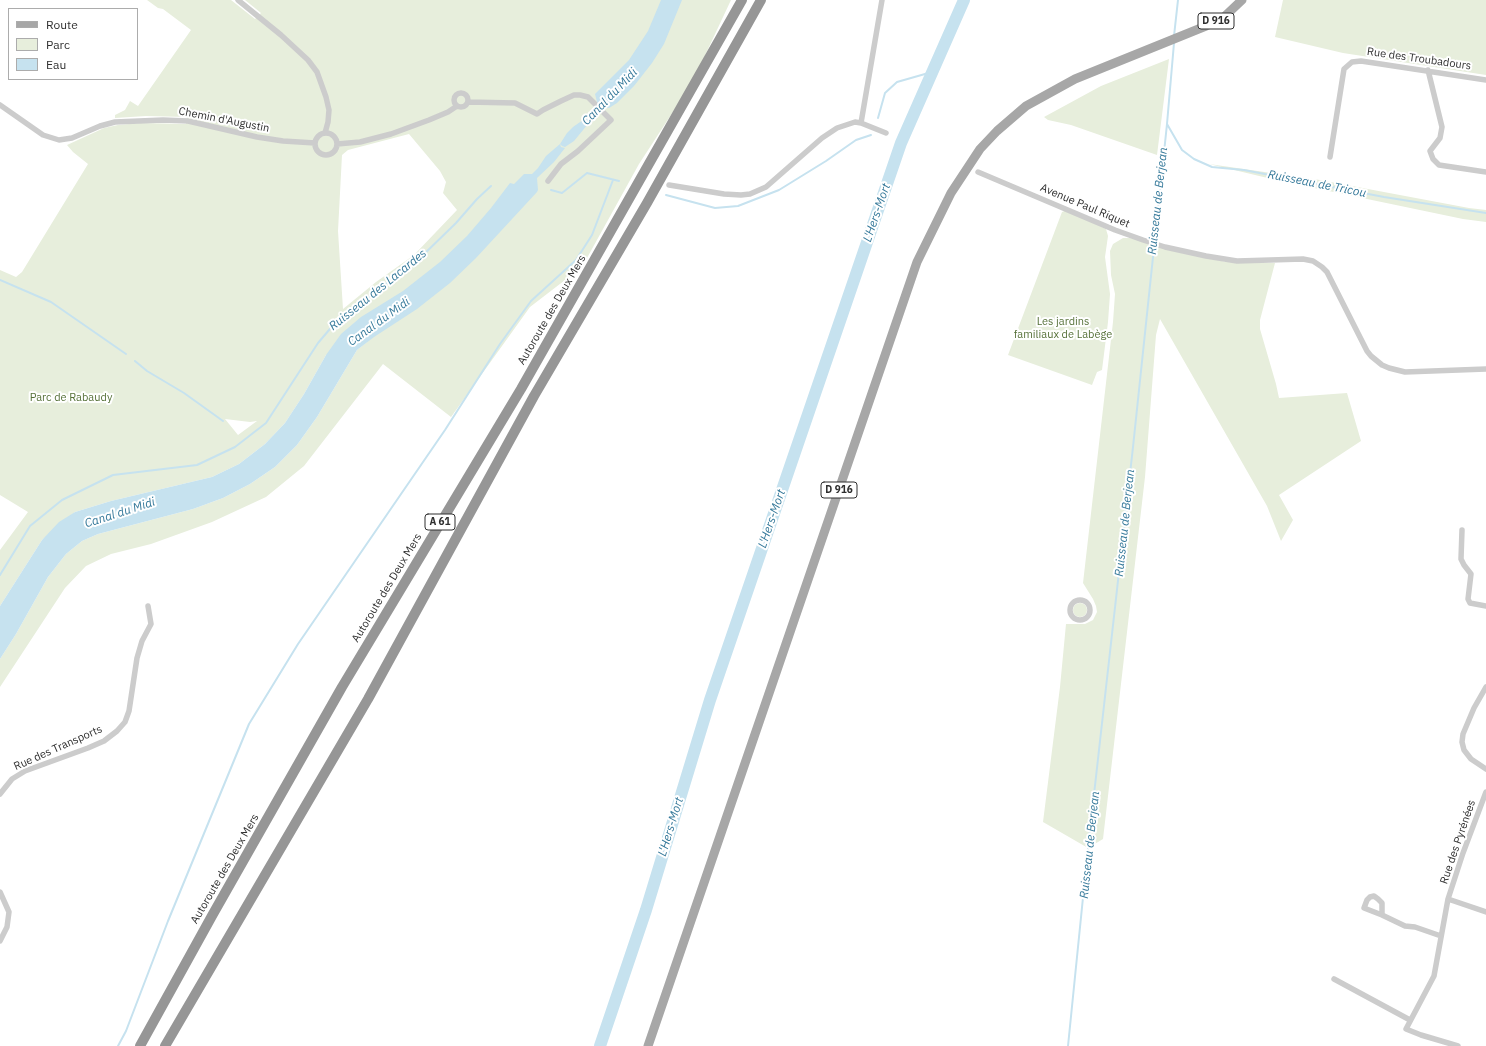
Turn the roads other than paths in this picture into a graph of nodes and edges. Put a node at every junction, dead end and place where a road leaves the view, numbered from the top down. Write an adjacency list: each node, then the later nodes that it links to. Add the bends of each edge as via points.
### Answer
1 (238, 0): 14 (street, via 281,35 317,72 329,110)
2 (742, 0): 40 (highway, Autoroute des Deux Mers / A 61, via 520,389 342,687)
3 (761, 0): 41 (highway, A 61, via 647,203 534,396 368,699)
4 (882, 0): 13 (street)
5 (1234, 0): 7 (main road, D 916)
6 (1242, 0): 7 (main road, D 916, via 1224,17)
7 (1186, 35): 42 (main road, D 916, via 1075,79 1026,106 980,150 944,205 917,262)
8 (1428, 70): 9 (street, Rue des Troubadours); 18 (street, Rue des Troubadours, via 1361,60 1352,62 1344,69); 20 (street, via 1442,127 1440,138 1430,151 1433,159 1439,165)
9 (1486, 80)
10 (468, 102): 12 (street, via 463,107); 12 (street, via 465,95 458,94 454,98); 21 (street, via 515,103 537,114 574,95 592,100 611,120 561,164)
11 (0, 105): 16 (street, Chemin d'Augustin, via 43,135 59,140 72,138 115,122 163,120 188,121 278,140)
12 (457, 106): 17 (street, via 448,112 391,134 360,142)
13 (861, 123): 15 (street); 22 (street, via 847,124 830,132 766,187 750,194 724,194)
14 (325, 133): 16 (street, via 320,134); 17 (street, via 333,136)
15 (886, 134)
16 (315, 143): 17 (street, via 317,151 325,155 334,152)
17 (337, 144)
18 (1330, 157)
19 (978, 172): 23 (street, Avenue Paul Riquet, via 1115,230 1166,247 1237,261 1313,261 1327,272 1367,351 1382,365 1405,372)
20 (1486, 172)
21 (548, 181)
22 (669, 185)
23 (1486, 370)
24 (1462, 530): 26 (street, via 1461,558 1471,574 1468,599 1470,604)
25 (148, 606): 30 (street, Rue des Transports, via 151,624 142,640 129,711 121,726 104,740 88,748 25,771 12,779)
26 (1486, 606)
27 (1486, 687): 28 (street, via 1474,708 1462,742 1471,760)
28 (1486, 769)
29 (1486, 792): 32 (street, Rue des Pyrénées)
30 (0, 794)
31 (0, 892): 36 (street, via 8,912 7,927)
32 (1448, 899): 33 (street, Rue des Pyrénées); 35 (street, Rue des Pyrénées)
33 (1486, 912)
34 (1382, 915): 35 (street, via 1405,926)
35 (1441, 936): 38 (street, Rue des Pyrénées, via 1434,976)
36 (0, 941)
37 (1334, 979): 38 (street)
38 (1410, 1020): 39 (street, via 1406,1029)
39 (1446, 1044): 43 (street)
40 (140, 1046)
41 (165, 1046)
42 (648, 1046)
43 (1458, 1046)

